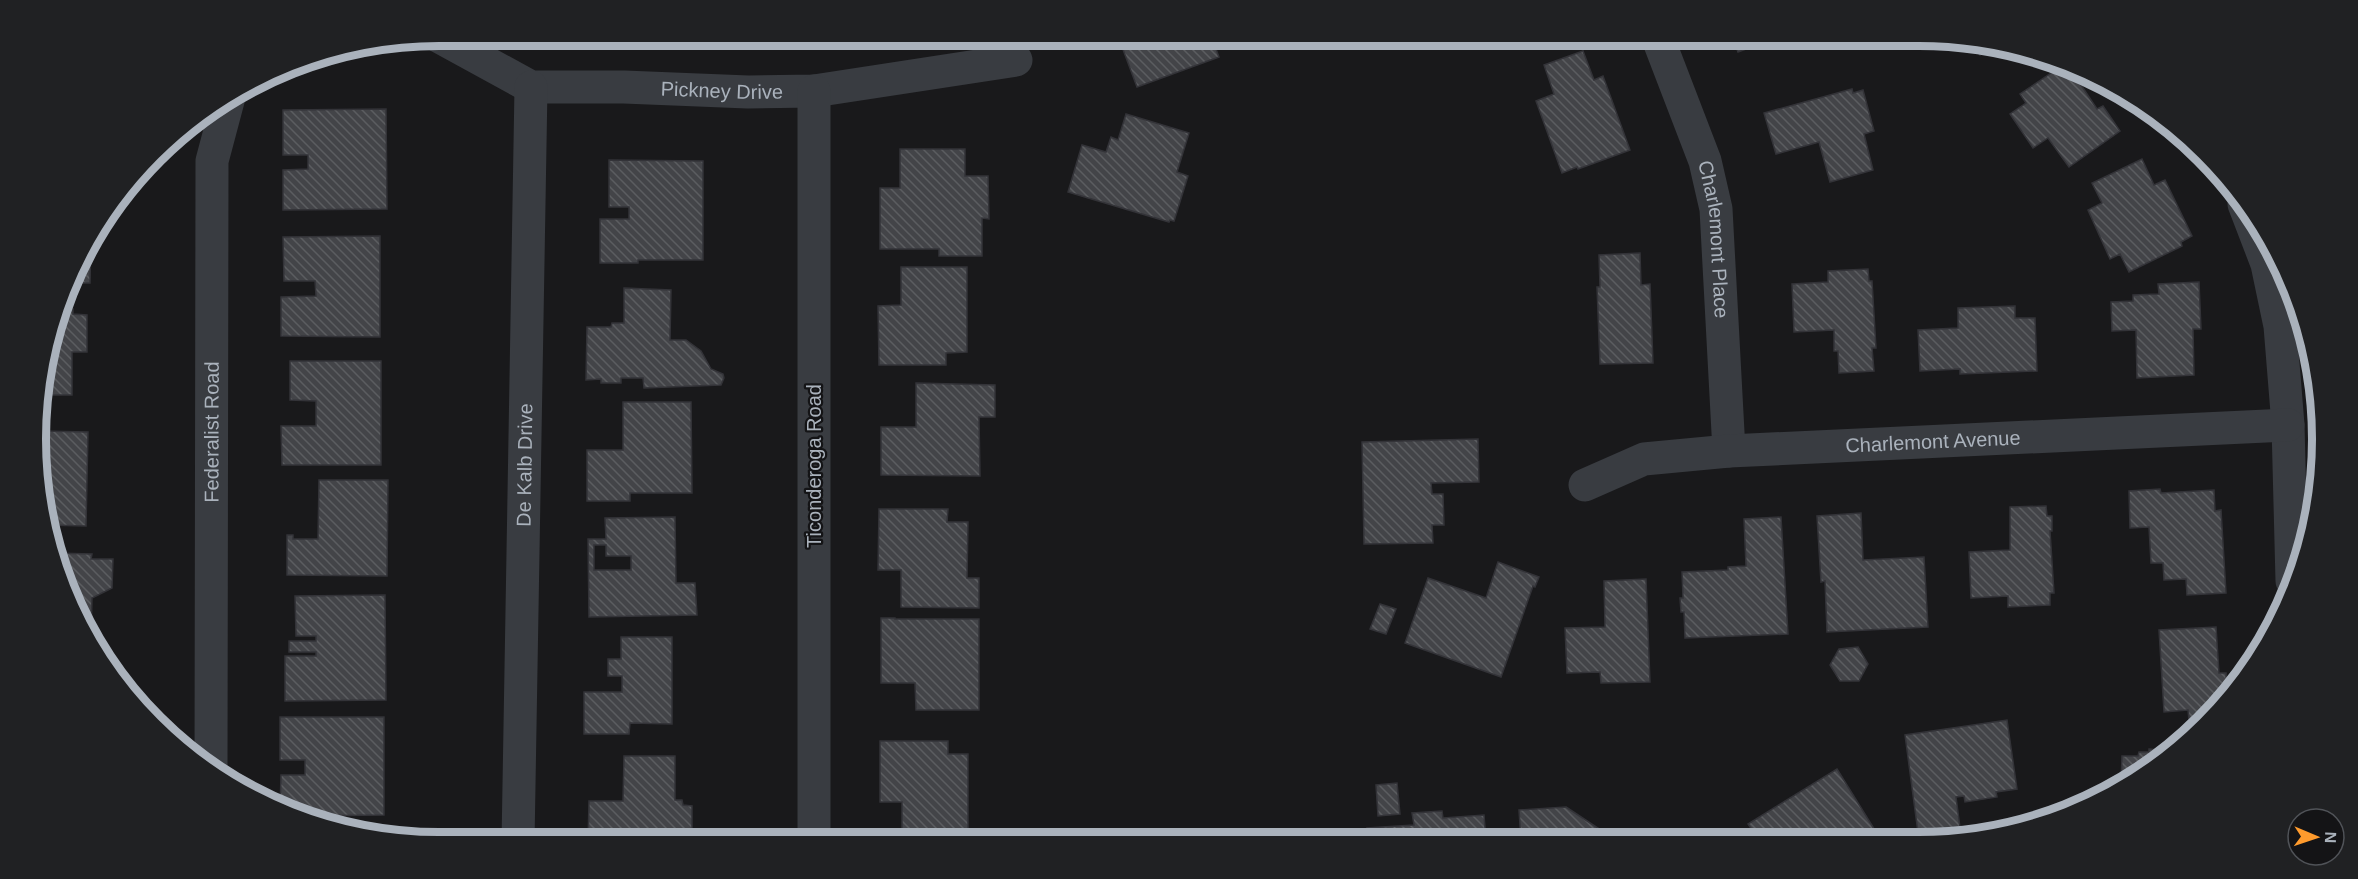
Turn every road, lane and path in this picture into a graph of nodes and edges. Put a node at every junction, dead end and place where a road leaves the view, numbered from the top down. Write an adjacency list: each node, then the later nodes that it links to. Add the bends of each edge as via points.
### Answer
1 (456, 46): 4 (street, Pickney Drive)
2 (1661, 46): 9 (street, Charlemont Place, via 1706,161 1716,209)
3 (1016, 60): 5 (street, Pickney Drive)
4 (531, 87): 5 (street, Pickney Drive); 13 (street, De Kalb Drive)
5 (813, 91): 14 (street, Ticonderoga Road)
6 (226, 110): 12 (street, Federalist Road, via 212,161)
7 (2259, 243): 8 (street, via 2280,326)
8 (2288, 425): 9 (street, Charlemont Avenue); 11 (street)
9 (1730, 452): 10 (street, Charlemont Avenue, via 1644,459)
10 (1585, 485)
11 (2292, 564)
12 (211, 759)
13 (518, 832)
14 (814, 832)

